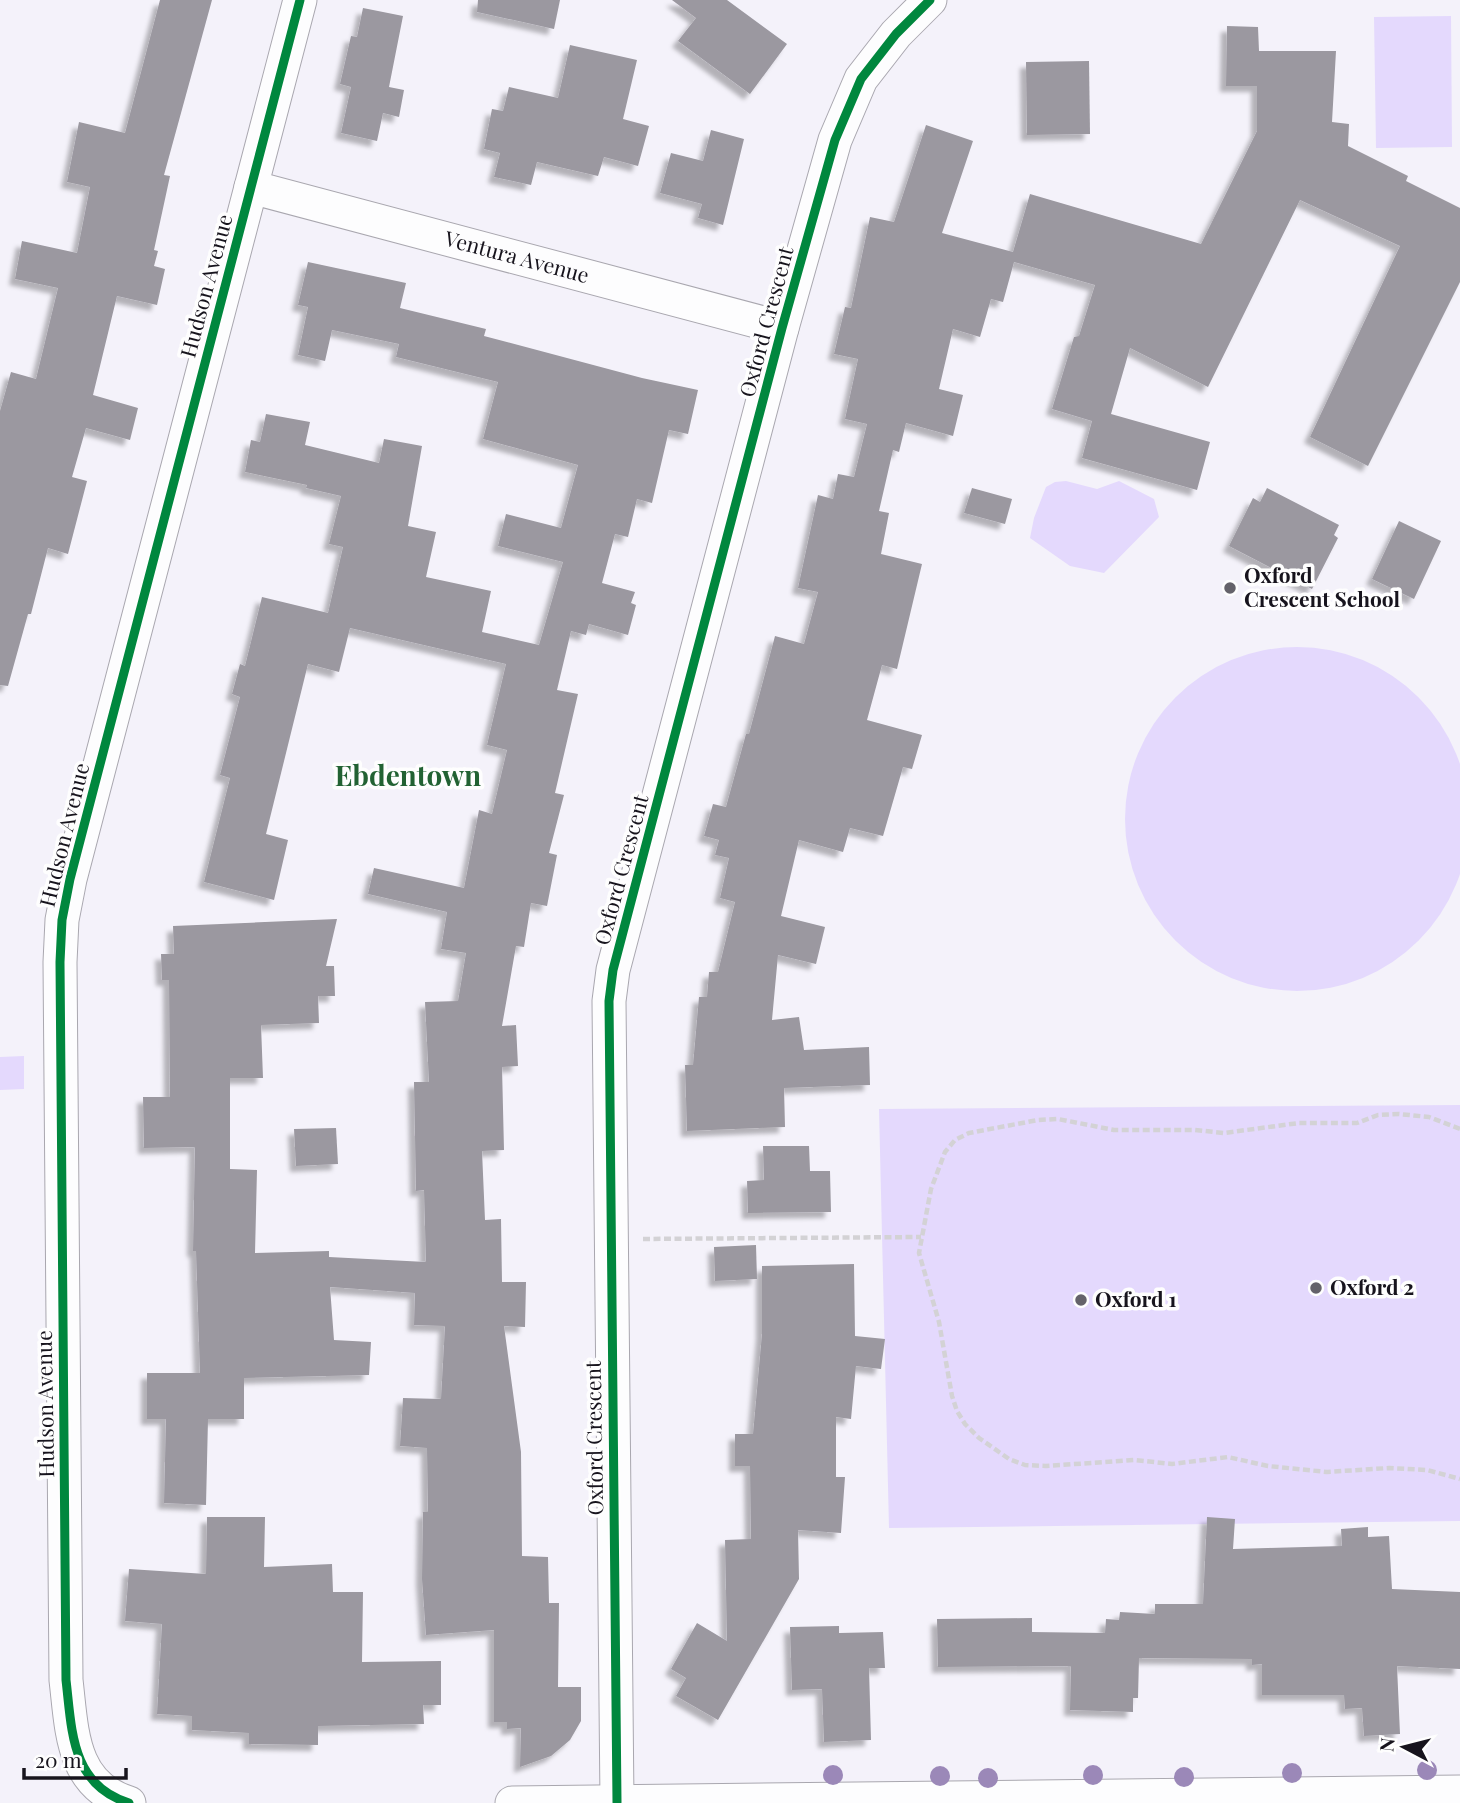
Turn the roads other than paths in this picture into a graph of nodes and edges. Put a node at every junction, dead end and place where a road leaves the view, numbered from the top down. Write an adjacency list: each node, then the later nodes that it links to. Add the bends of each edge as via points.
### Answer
1 (300, 0): 3 (street, Hudson Avenue)
2 (930, 0): 4 (street, Oxford Crescent, via 861,79 835,140)
3 (251, 187): 4 (street, Ventura Avenue); 9 (street, Hudson Avenue, via 62,920 66,1680 74,1747 93,1782)
4 (782, 328): 8 (street, Oxford Crescent, via 613,970 609,1001)
5 (1460, 1793): 6 (street)
6 (1406, 1798): 7 (street)
7 (908, 1801): 8 (street)
8 (617, 1802): 10 (street)
9 (130, 1803)
10 (512, 1803)

